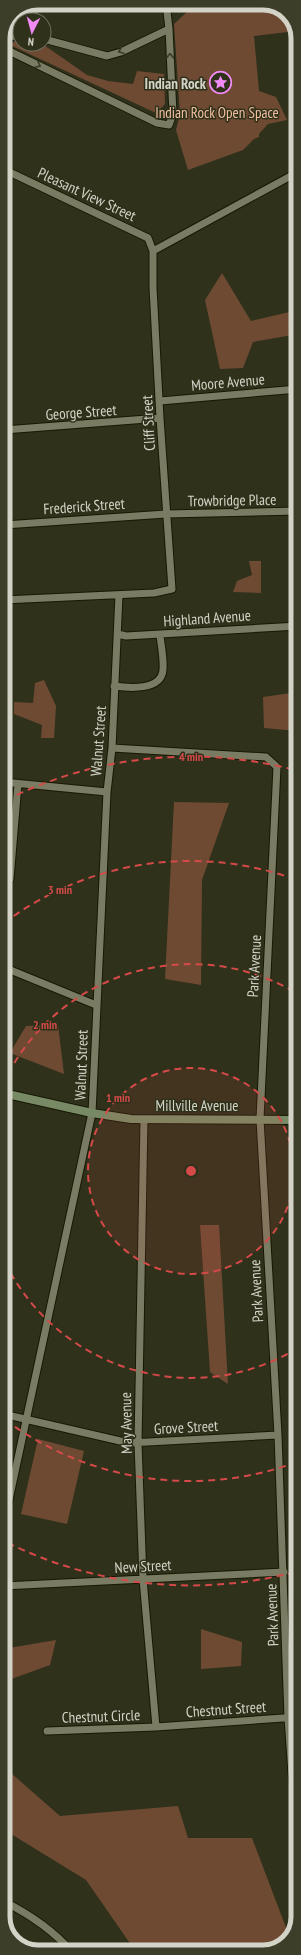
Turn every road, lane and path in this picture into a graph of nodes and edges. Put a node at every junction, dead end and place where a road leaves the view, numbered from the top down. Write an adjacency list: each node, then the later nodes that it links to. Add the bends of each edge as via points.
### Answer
1 (167, 10): 2 (street)
2 (169, 29): 3 (street, one-way to 3, via 107,56); 4 (street, one-way to 2, via 157,123 168,125 173,114)
3 (52, 41)
4 (10, 51)
5 (10, 172): 7 (street, Pleasant View Street, via 148,238)
6 (291, 176): 7 (street)
7 (152, 251): 9 (street, Cliff Street)
8 (291, 390): 9 (street, Moore Avenue)
9 (160, 401): 10 (street, Cliff Street)
10 (160, 418): 11 (street, George Street); 13 (street, Cliff Street)
11 (10, 432)
12 (291, 511): 13 (street, Trowbridge Place)
13 (166, 514): 14 (street, Frederick Street); 15 (street, Cliff Street, via 172,589)
14 (10, 525)
15 (120, 595): 16 (street, Cliff Street); 18 (street, Walnut Street)
16 (10, 600)
17 (291, 626): 19 (street, Highland Avenue)
18 (118, 634): 19 (street, Highland Avenue); 20 (street, Walnut Street)
19 (160, 635): 20 (street, via 163,671 159,679 146,687)
20 (114, 686): 21 (street, Walnut Street)
21 (112, 748): 24 (street, Walnut Street); 31 (street, Park Avenue, via 266,757 277,767)
22 (10, 783): 23 (street)
23 (18, 784): 24 (street); 25 (street)
24 (107, 792): 27 (street, Walnut Street)
25 (10, 879)
26 (10, 970): 27 (street)
27 (96, 1004): 29 (street, Walnut Street)
28 (10, 1095): 29 (street, Millville Avenue)
29 (92, 1113): 30 (street, Millville Avenue); 34 (street, Walnut Street)
30 (144, 1119): 31 (street, Millville Avenue); 36 (street, May Avenue)
31 (260, 1119): 32 (street, Millville Avenue); 35 (street, Park Avenue)
32 (291, 1120)
33 (10, 1415): 34 (street, Grove Street)
34 (26, 1418): 36 (street, Grove Street, via 119,1441); 37 (street, Walnut Street)
35 (278, 1435): 36 (street, Grove Street); 38 (street, Park Avenue)
36 (138, 1443): 39 (street, May Avenue)
37 (10, 1495)
38 (284, 1572): 39 (street, New Street); 41 (street, Park Avenue)
39 (143, 1578): 40 (street, New Street); 43 (street, May Avenue)
40 (10, 1586)
41 (288, 1718): 42 (street, Chestnut Street); 43 (street, Chestnut Street); 45 (street, Park Avenue)
42 (291, 1718)
43 (156, 1727): 44 (street, Chestnut Circle)
44 (47, 1732)
45 (291, 1760)
46 (10, 1905): 47 (street, via 39,1922)
47 (65, 1945)

